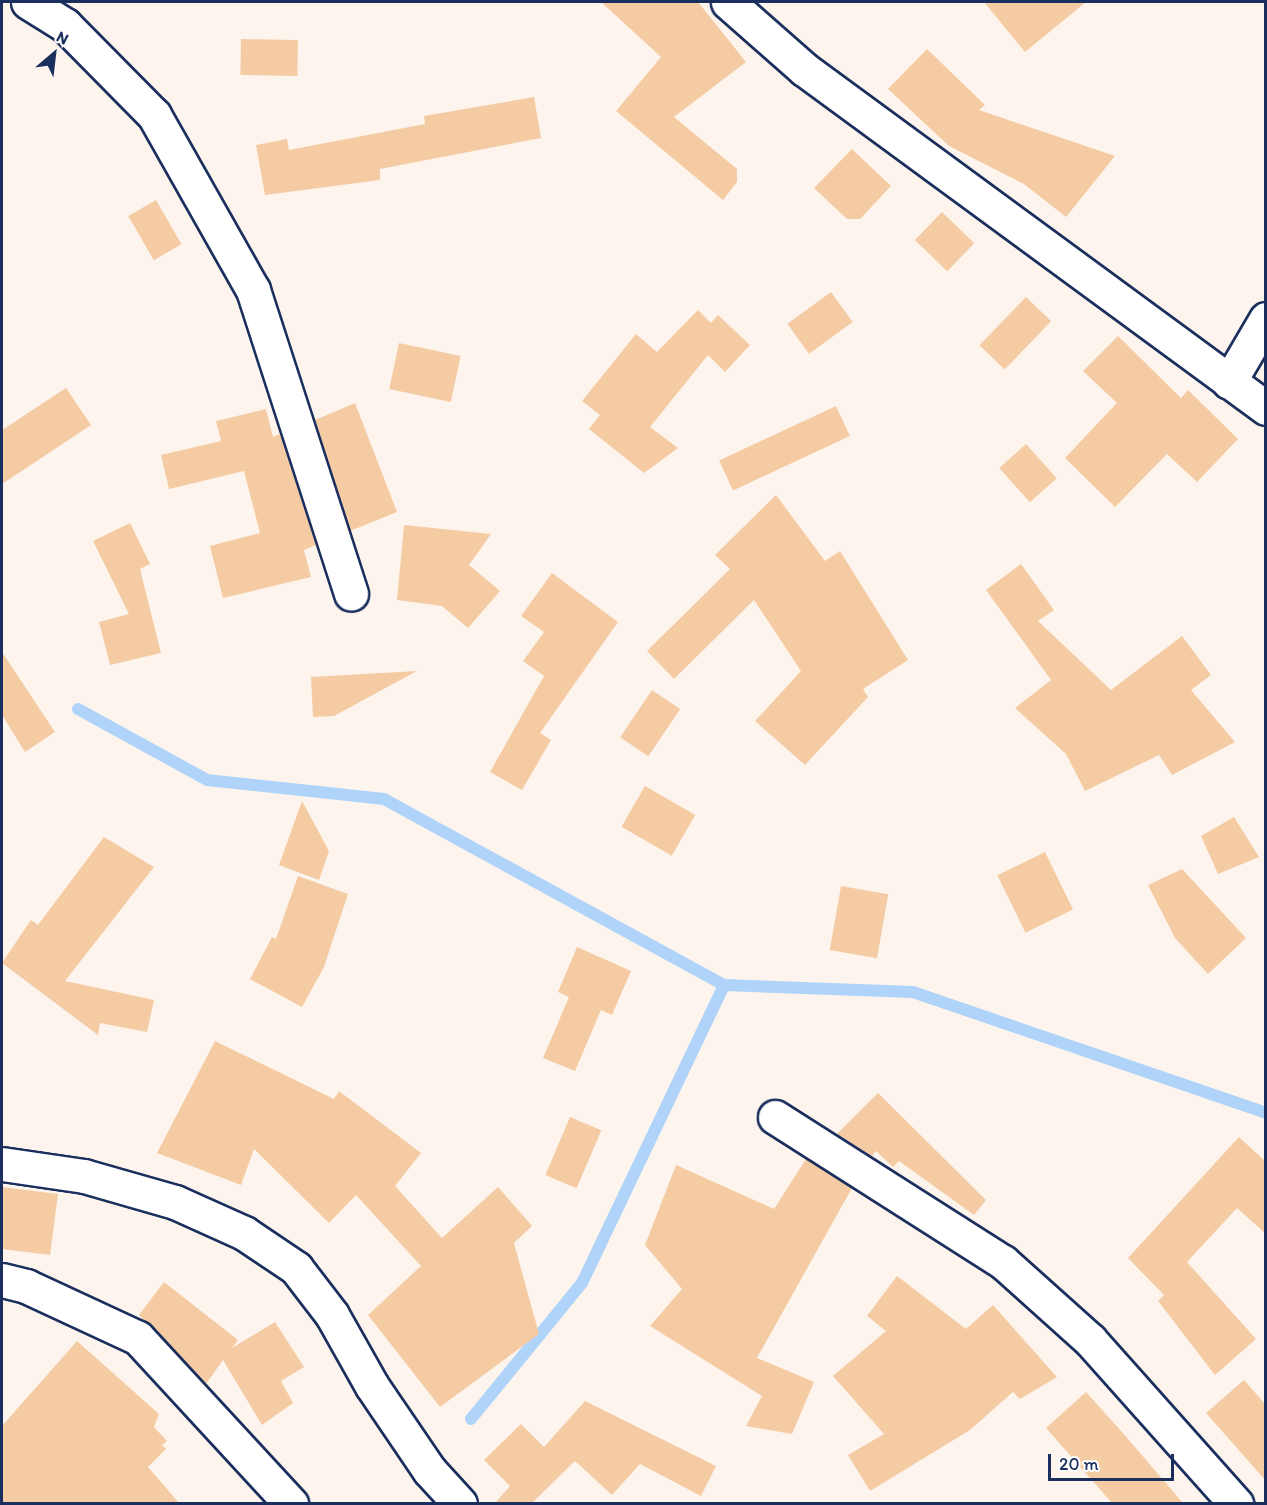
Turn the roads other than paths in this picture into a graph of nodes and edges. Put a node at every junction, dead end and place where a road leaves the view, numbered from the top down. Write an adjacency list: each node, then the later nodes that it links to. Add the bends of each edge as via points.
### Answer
1 (28, 2): 6 (street, via 65,25 154,116 253,290)
2 (728, 2): 4 (street, via 804,69)
3 (1266, 319): 4 (street)
4 (1229, 382): 5 (street)
5 (1266, 408)
6 (351, 594)
7 (775, 1117): 12 (street, via 1003,1262 1090,1340)
8 (2, 1164): 11 (street, via 84,1176 175,1202 244,1233 296,1268 332,1315 372,1386 429,1470)
9 (2, 1280): 10 (street, via 26,1286 138,1338)
10 (291, 1503)
11 (460, 1503)
12 (1236, 1503)

